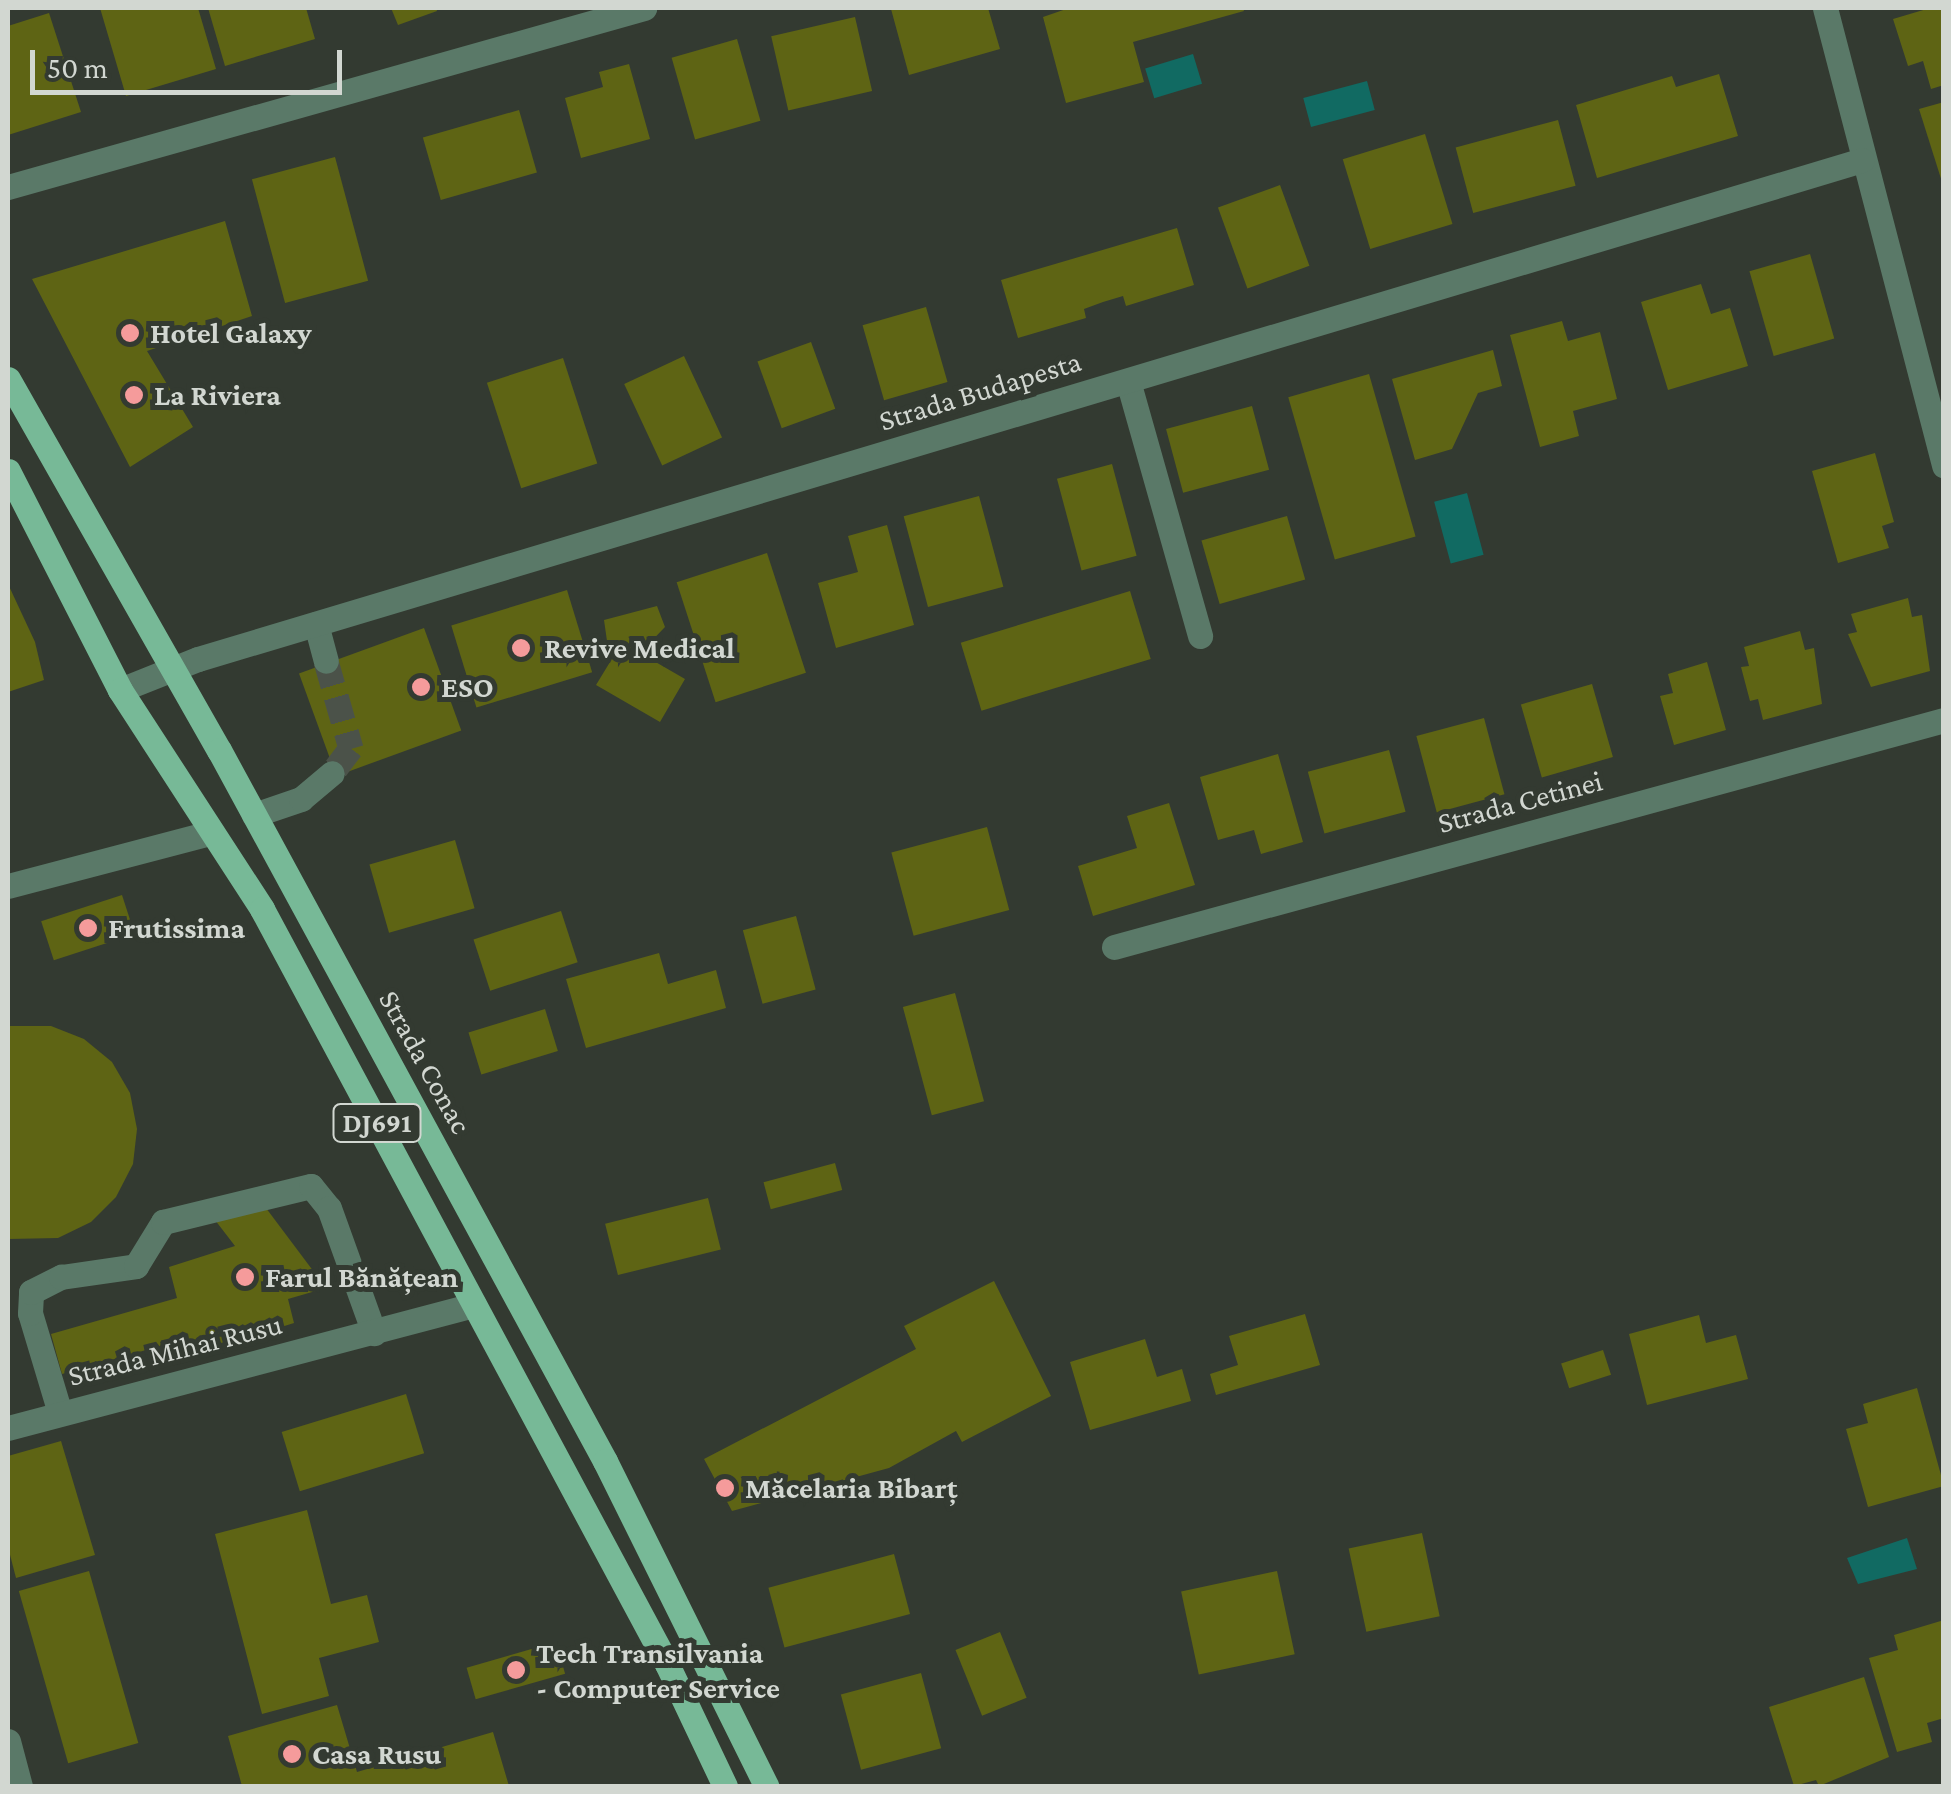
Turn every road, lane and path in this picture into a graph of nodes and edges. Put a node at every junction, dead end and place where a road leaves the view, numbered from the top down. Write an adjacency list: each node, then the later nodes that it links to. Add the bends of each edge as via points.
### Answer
1 (644, 8): 4 (street)
2 (1825, 8): 3 (street)
3 (1862, 160): 6 (street, Strada Budapesta); 7 (street)
4 (8, 186)
5 (8, 379): 13 (main road, Strada Conac / DJ691)
6 (1128, 380): 10 (street, Strada Budapesta); 11 (street)
7 (1942, 456)
8 (8, 472): 9 (main road, DJ691)
9 (19, 514): 14 (main road, DJ691)
10 (316, 624): 12 (street); 13 (street, Strada Budapesta)
11 (1200, 636)
12 (326, 661)
13 (169, 669): 14 (street, Strada Budapesta); 17 (main road, Strada Conac / DJ691)
14 (120, 690): 18 (main road, DJ691)
15 (1944, 720): 20 (street, Strada Cetinei)
16 (332, 773): 17 (street, via 301,799)
17 (254, 815): 28 (main road, Strada Conac / DJ691, via 606,1462)
18 (210, 833): 19 (street); 21 (main road, DJ691, via 262,909)
19 (8, 886)
20 (1114, 947)
21 (474, 1305): 22 (street, Strada Mihai Rusu); 27 (main road, DJ691, via 667,1664)
22 (374, 1333): 23 (street, Strada Mihai Rusu); 23 (street, via 329,1208 311,1186 163,1222 136,1266 61,1277 31,1292 30,1313)
23 (60, 1413): 24 (street, Strada Mihai Rusu)
24 (8, 1428)
25 (8, 1741): 26 (street)
26 (20, 1786)
27 (724, 1786)
28 (766, 1786)

